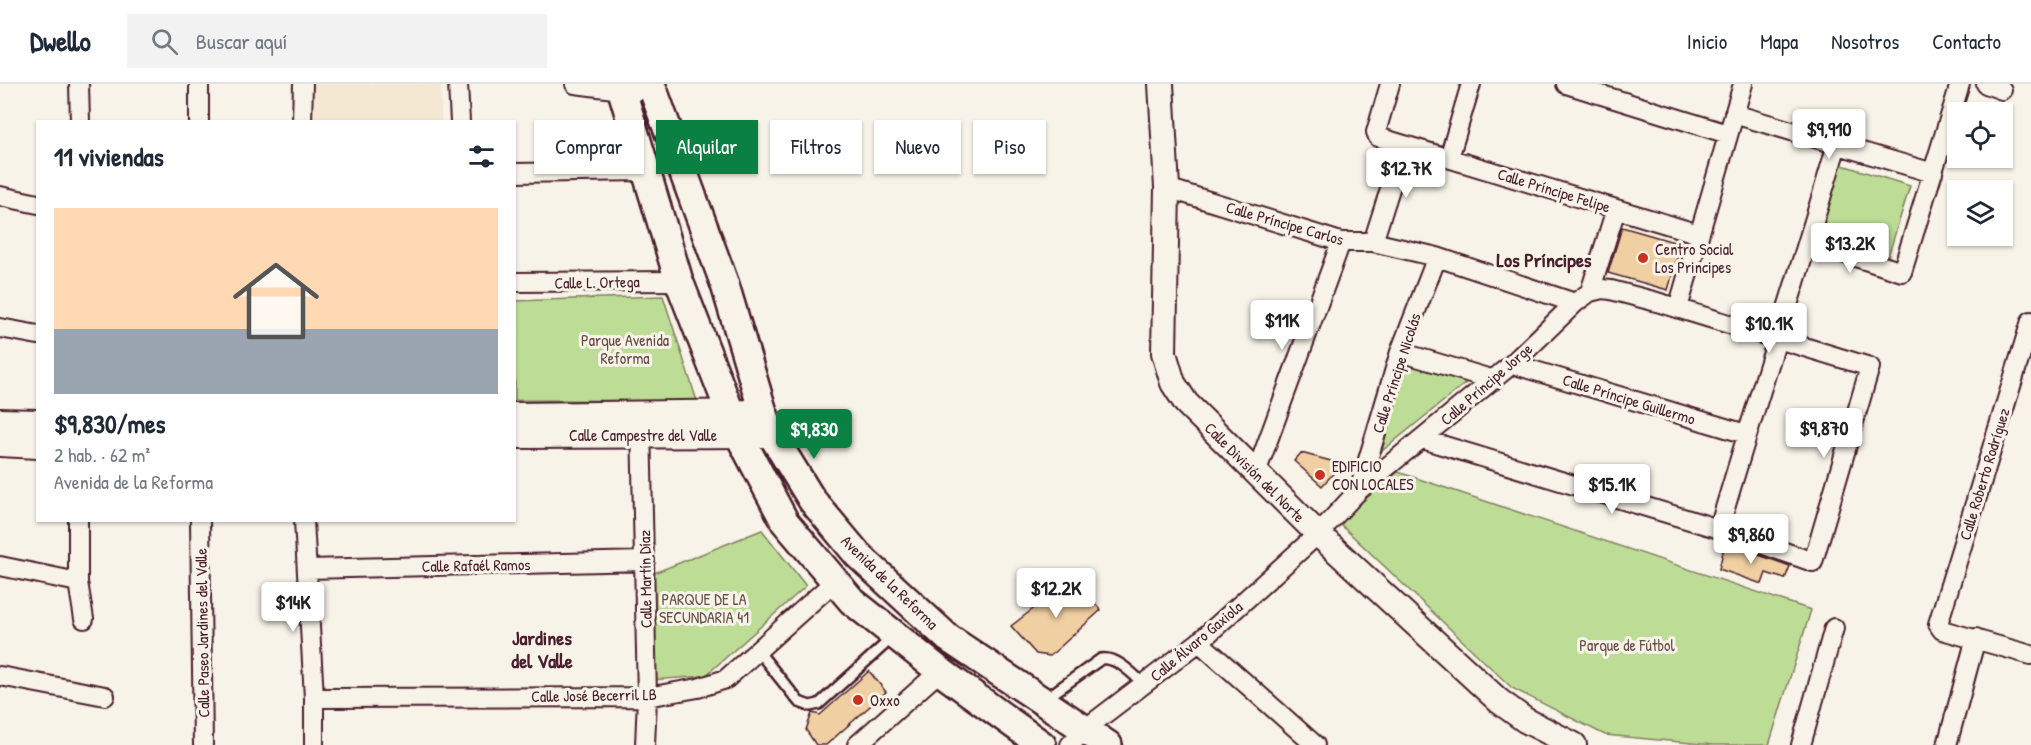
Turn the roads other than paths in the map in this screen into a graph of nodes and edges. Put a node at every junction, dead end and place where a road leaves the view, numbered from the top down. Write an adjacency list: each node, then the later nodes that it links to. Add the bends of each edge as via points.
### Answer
1 (79, 84): 15 (street)
2 (199, 84): 16 (street)
3 (303, 84): 17 (street)
4 (458, 84): 18 (street)
5 (575, 84): 12 (street)
6 (1161, 84): 26 (street, Calle División del Norte)
7 (1390, 84): 21 (street, Calle Príncipe Felipe, via 1376,135)
8 (1471, 84): 22 (street)
9 (1566, 84): 19 (street)
10 (1743, 84): 14 (street)
11 (1960, 84): 25 (street)
12 (621, 87): 13 (street); 23 (main road, Avenida de la Reforma)
13 (652, 87): 51 (main road, Avenida de la Reforma, via 725,285)
14 (1734, 114): 19 (street); 20 (street)
15 (80, 120)
16 (199, 120)
17 (302, 120)
18 (460, 120)
19 (1728, 134): 30 (street)
20 (1837, 144): 25 (street); 33 (street)
21 (1404, 145): 22 (street, Calle Príncipe Felipe); 32 (street)
22 (1449, 158): 29 (street, Calle Príncipe Felipe)
23 (645, 171): 24 (street); 35 (main road, Avenida de la Reforma)
24 (516, 173)
25 (1933, 173): 33 (street, via 1902,272)
26 (1167, 188): 31 (street, Calle Príncipe Carlos); 57 (street, Calle División del Norte, via 1164,352 1173,383 1186,403)
27 (0, 196): 28 (street)
28 (36, 204)
29 (1616, 210): 30 (street, Calle Príncipe Felipe); 37 (street, Calle Príncipe Jorge)
30 (1699, 234): 38 (street)
31 (1341, 242): 32 (street, Calle Príncipe Carlos); 57 (street)
32 (1373, 242): 34 (street, Calle Príncipe Carlos)
33 (1809, 242): 42 (street)
34 (1437, 257): 37 (street, Calle Príncipe Carlos); 43 (street, Calle Príncipe Nicolás)
35 (679, 281): 36 (street, Calle L. Ortega); 50 (main road, Avenida de la Reforma)
36 (516, 282)
37 (1582, 298): 38 (street, Calle Príncipe Carlos, via 1602,289); 44 (street, Calle Príncipe Jorge)
38 (1678, 308): 42 (street, Calle Príncipe Carlos)
39 (2031, 321): 72 (street, Calle Roberto Rodríguez, via 1938,624)
40 (0, 328): 41 (street)
41 (36, 335)
42 (1778, 338): 52 (street); 62 (street, Calle Príncipe Carlos, via 1870,368 1813,561)
43 (1400, 352): 45 (street); 58 (street, Calle Príncipe Nicolás)
44 (1512, 364): 45 (street, Calle Príncipe Jorge); 52 (street, Calle Príncipe Guillermo)
45 (1494, 380): 54 (street, Calle Príncipe Jorge)
46 (516, 415): 49 (street, Calle Campestre del Valle)
47 (0, 421): 48 (street)
48 (36, 422)
49 (641, 424): 50 (street, Calle Campestre del Valle); 53 (street, Calle Campestre del Valle); 64 (street, Calle Martín Díaz)
50 (735, 424): 51 (street, Calle Campestre del Valle); 67 (main road, Avenida de la Reforma, via 785,522)
51 (767, 424): 82 (main road, Avenida de la Reforma, via 812,500 858,555 948,638)
52 (1746, 434): 62 (street)
53 (516, 436)
54 (1422, 439): 58 (street, Calle Príncipe Jorge); 62 (street)
55 (0, 444): 56 (street)
56 (36, 446)
57 (1256, 473): 63 (street, Calle División del Norte)
58 (1359, 490): 63 (street, Calle Príncipe Jorge)
59 (78, 522): 68 (street)
60 (200, 522): 84 (street, Calle Paseo Jardines del Valle)
61 (304, 522): 66 (street)
62 (1719, 529)
63 (1318, 534): 73 (street, Calle Álvaro Gaxiola); 91 (street, Calle División del Norte, via 1499,701 1525,720)
64 (645, 561): 66 (street, Calle Rafaél Ramos); 80 (street, Calle Martín Díaz)
65 (0, 566): 68 (street)
66 (307, 569): 81 (street)
67 (835, 581): 71 (main road, Avenida de la Reforma, via 852,601); 74 (street, Calle José Becerril LB)
68 (78, 582): 69 (street)
69 (84, 619)
70 (1834, 628): 92 (street)
71 (895, 635): 74 (lane, via 819,704 810,706 799,702); 76 (main road, Avenida de la Reforma)
72 (1976, 638): 75 (street); 93 (street)
73 (1199, 642): 78 (street, Calle Álvaro Gaxiola); 90 (street)
74 (758, 651): 80 (street, Calle José Becerril LB, via 726,679)
75 (2031, 655)
76 (940, 671): 87 (street); 88 (main road, Avenida de la Reforma)
77 (0, 676): 79 (street)
78 (1144, 684): 82 (lane, via 1118,662 1101,659); 83 (street, Calle Álvaro Gaxiola)
79 (105, 696)
80 (647, 697): 81 (street, Calle José Becerril LB); 86 (street, Calle Martín Díaz)
81 (314, 698): 85 (street)
82 (1043, 700): 83 (main road, Avenida de la Reforma)
83 (1078, 737): 89 (main road, Avenida de la Reforma)
84 (203, 745)
85 (314, 745)
86 (645, 745)
87 (857, 745)
88 (1042, 745)
89 (1108, 745)
90 (1315, 745)
91 (1575, 745)
92 (1801, 745)
93 (1947, 745)

